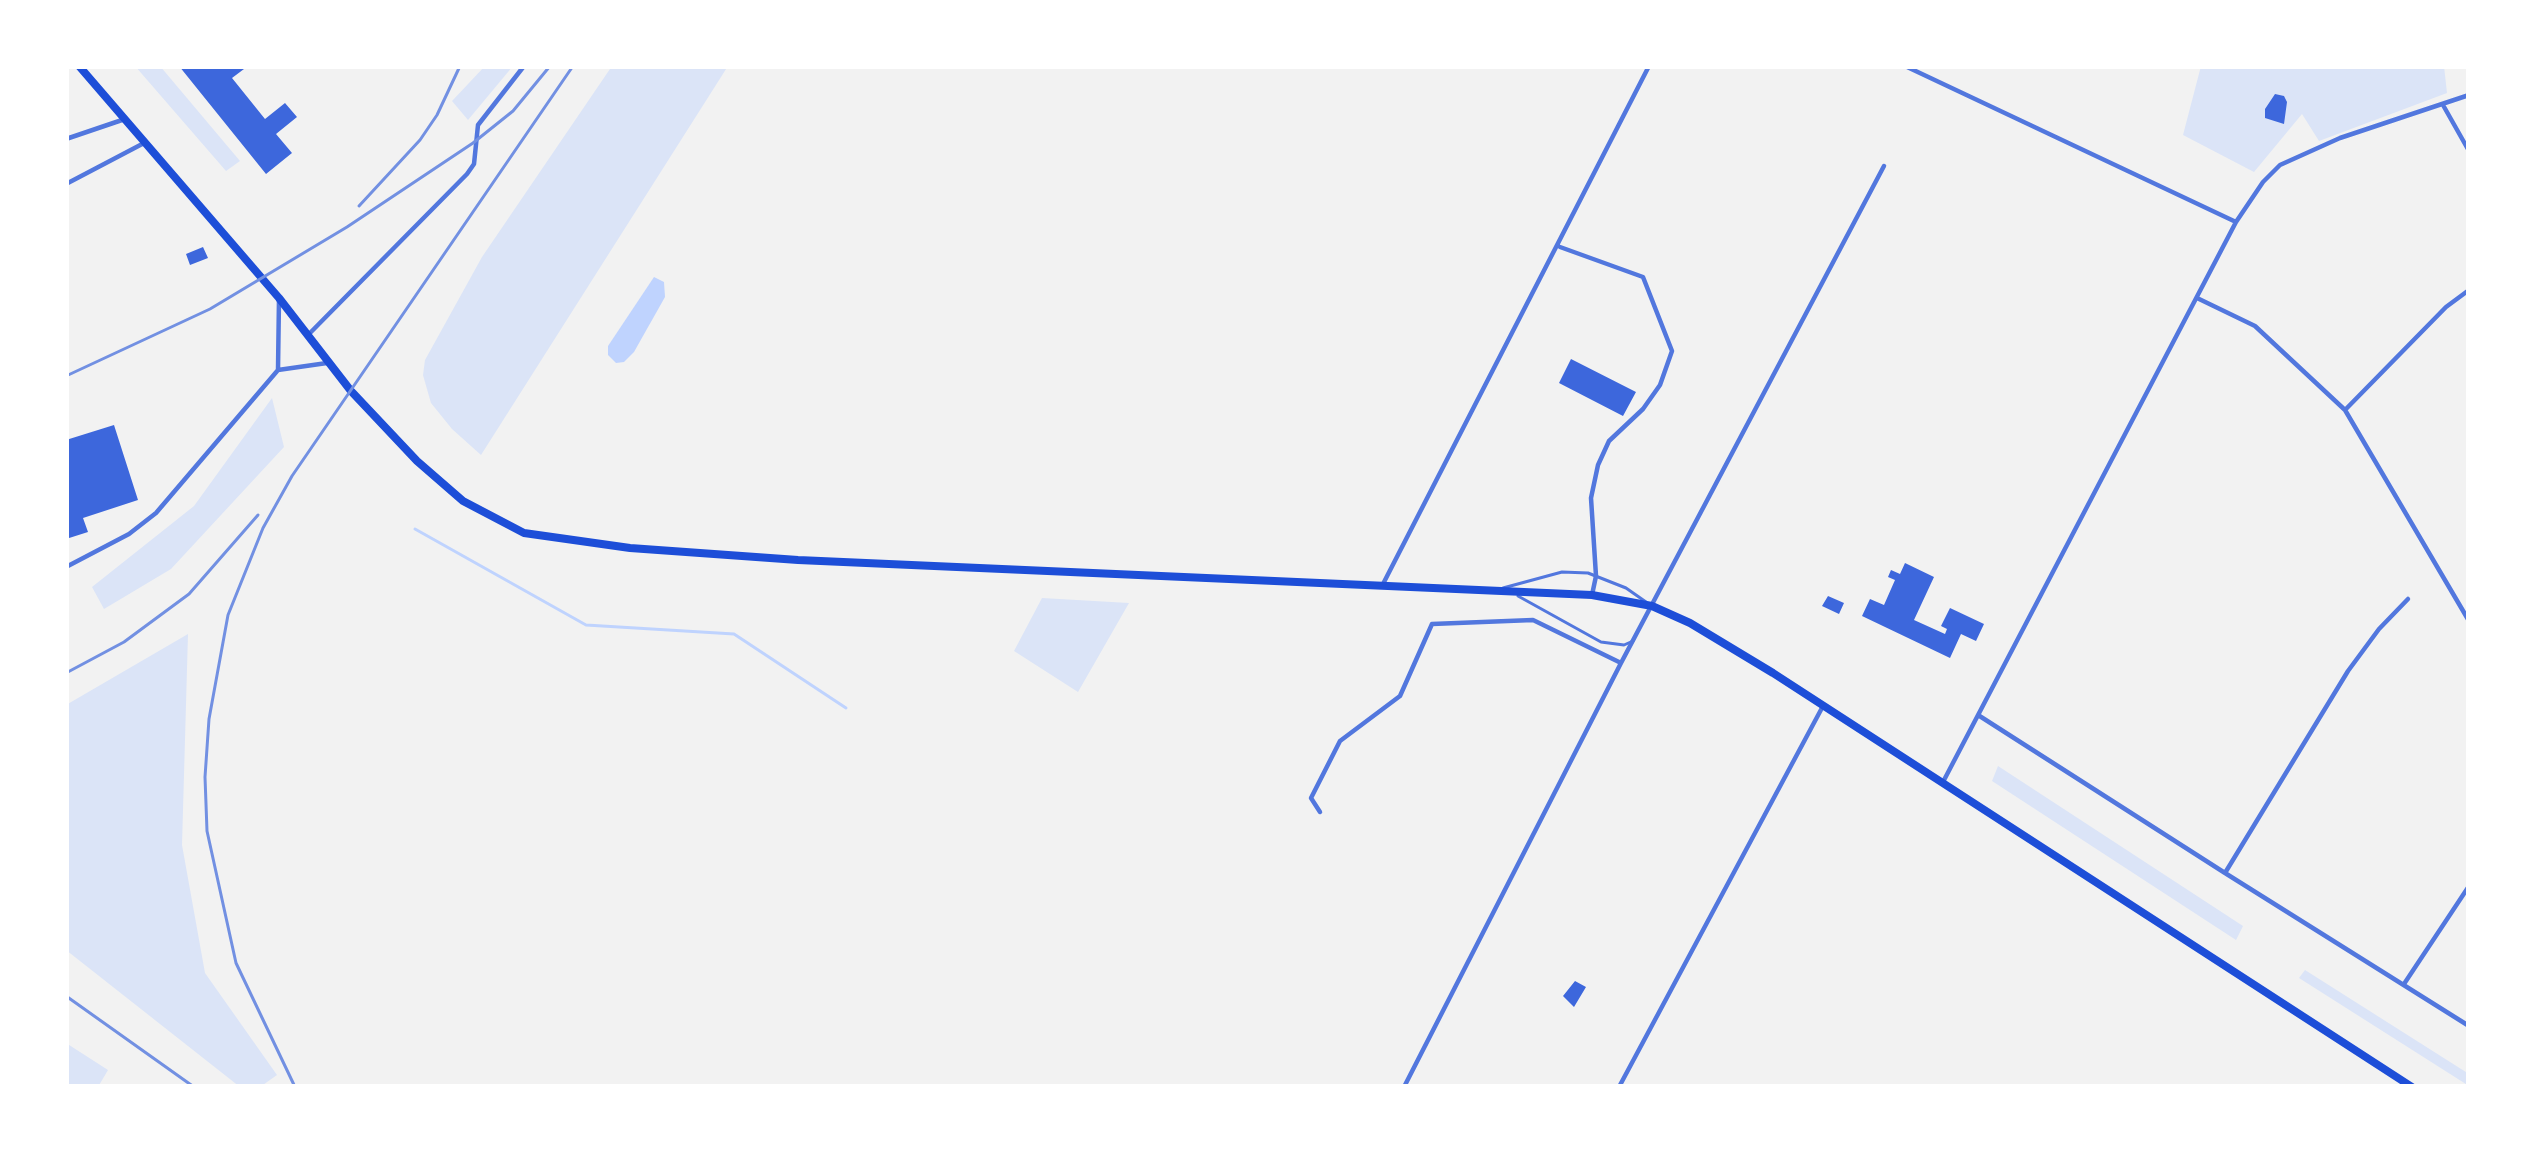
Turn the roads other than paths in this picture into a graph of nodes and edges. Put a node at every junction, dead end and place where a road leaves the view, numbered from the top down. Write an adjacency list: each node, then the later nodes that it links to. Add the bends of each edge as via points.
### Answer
1 (79, 66): 7 (main road)
2 (524, 66): 18 (street, via 478,125 467,174)
3 (1649, 66): 14 (street)
4 (1905, 66): 13 (street)
5 (2469, 95): 6 (street)
6 (2444, 105): 10 (street); 13 (street, via 2280,165)
7 (125, 119): 8 (street); 9 (main road)
8 (66, 140)
9 (146, 142): 12 (street); 16 (main road)
10 (2469, 151)
11 (1884, 166): 29 (street)
12 (66, 184)
13 (2236, 222): 17 (street)
14 (1558, 246): 23 (street, via 1642,278 1672,351 1660,385 1609,441 1598,465 1591,498); 24 (street)
15 (2469, 290): 21 (street)
16 (279, 298): 18 (main road); 20 (street)
17 (2196, 298): 21 (street, via 2272,340); 34 (street)
18 (309, 334): 19 (main road)
19 (328, 362): 20 (street); 24 (main road, via 441,482 524,533 798,560)
20 (278, 370): 22 (street, via 156,513)
21 (2345, 410): 30 (street)
22 (66, 567)
23 (1596, 576): 25 (lane, via 1562,572); 27 (street); 29 (lane)
24 (1382, 586): 25 (main road)
25 (1490, 591): 26 (main road)
26 (1511, 592): 27 (main road); 31 (lane, via 1601,642)
27 (1592, 596): 29 (main road)
28 (2408, 598): 37 (street, via 2348,671)
29 (1652, 606): 31 (street); 33 (main road)
30 (2469, 621)
31 (1633, 641): 32 (street)
32 (1621, 663): 36 (street, via 1533,620 1432,624 1400,696 1340,741 1311,798); 41 (street)
33 (1824, 705): 35 (main road); 42 (street)
34 (1978, 715): 35 (street); 37 (street)
35 (1943, 782): 43 (main road)
36 (1320, 812)
37 (2225, 873): 39 (street)
38 (2469, 886): 39 (street)
39 (2404, 984): 40 (street)
40 (2469, 1025)
41 (1404, 1087)
42 (1619, 1087)
43 (2412, 1087)

